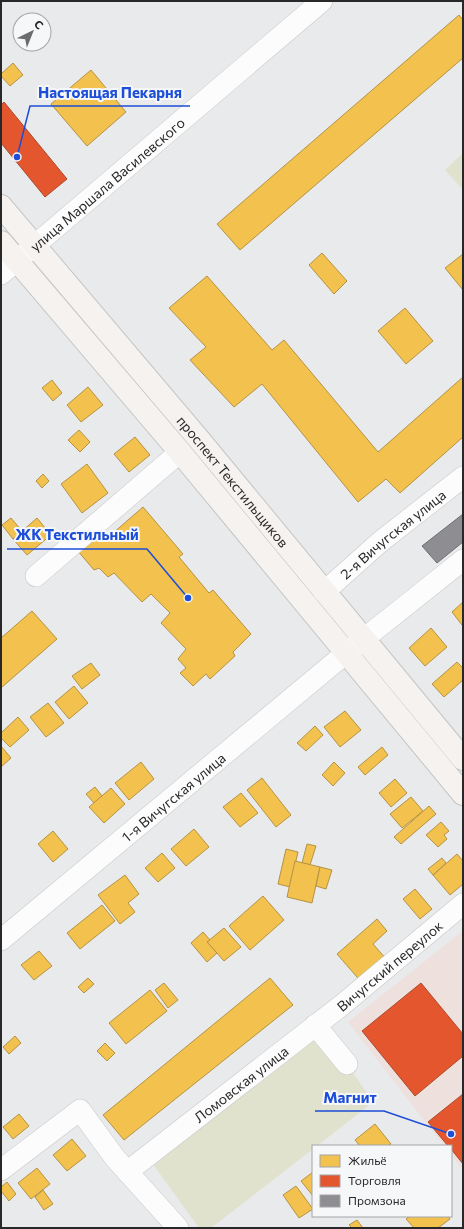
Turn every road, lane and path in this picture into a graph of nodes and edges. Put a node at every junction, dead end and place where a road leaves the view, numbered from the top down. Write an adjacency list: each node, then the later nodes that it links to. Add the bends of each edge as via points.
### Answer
1 (322, 1): 4 (street, улица Маршала Василевского)
2 (1, 206): 4 (main road, проспект Текстильщиков)
3 (1, 242): 5 (main road, проспект Текстильщиков)
4 (34, 245): 5 (street, улица Маршала Василевского); 10 (main road, проспект Текстильщиков)
5 (9, 267): 6 (main road, проспект Текстильщиков)
6 (180, 452): 9 (street); 12 (main road, проспект Текстильщиков)
7 (463, 477): 10 (street, 2-я Вичугская улица, via 380,542)
8 (463, 560): 11 (street)
9 (36, 576)
10 (324, 592): 11 (main road, проспект Текстильщиков)
11 (364, 640): 12 (street, 1-я Вичугская улица); 13 (main road, проспект Текстильщиков)
12 (346, 653): 14 (main road, проспект Текстильщиков); 16 (street, 1-я Вичугская улица)
13 (463, 759)
14 (463, 794)
15 (463, 904): 17 (street, Вичугский переулок)
16 (1, 940)
17 (315, 1025): 18 (street); 20 (street, Ломовская улица)
18 (347, 1064)
19 (1, 1170): 20 (street, via 80,1110)
20 (127, 1172): 21 (street)
21 (178, 1228)

